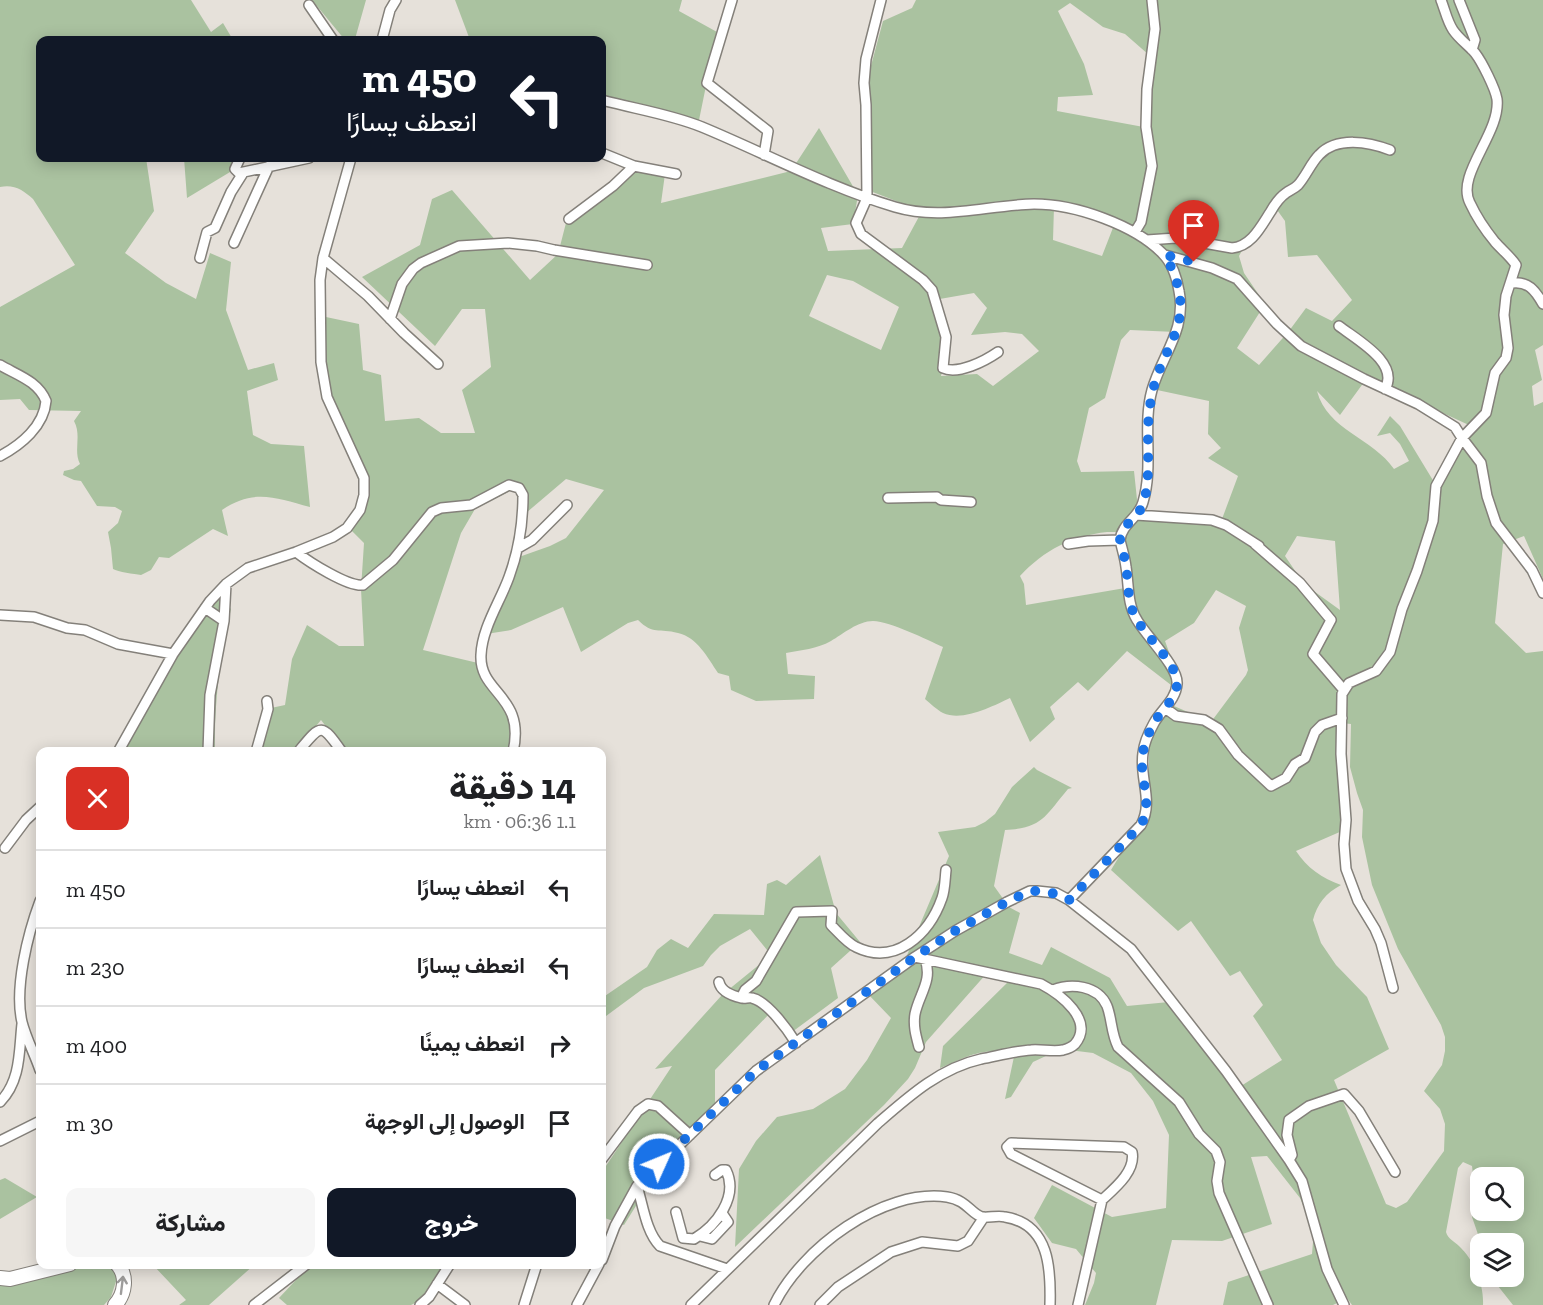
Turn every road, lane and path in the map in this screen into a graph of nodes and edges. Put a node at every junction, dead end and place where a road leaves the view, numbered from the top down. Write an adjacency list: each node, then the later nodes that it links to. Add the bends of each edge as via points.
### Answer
1 (396, 0): 8 (street)
2 (732, 0): 15 (street, via 707,83 768,131)
3 (881, 0): 23 (street, via 864,83)
4 (1152, 0): 25 (street, via 1155,29 1146,127 1152,166 1141,222)
5 (1440, 0): 11 (street, via 1450,26)
6 (1460, 0): 11 (street, via 1475,40)
7 (309, 5): 9 (street)
8 (390, 5): 10 (street)
9 (330, 36)
10 (383, 36)
11 (1472, 50): 32 (street, via 1497,101 1489,136 1466,189 1469,202 1516,266)
12 (606, 101): 15 (street, via 679,119)
13 (1390, 150): 26 (street, via 1361,142 1325,150 1297,186 1276,202 1253,237 1240,247 1176,238)
14 (606, 155): 20 (street)
15 (764, 155): 23 (street)
16 (239, 162): 21 (street, via 236,169)
17 (289, 162): 19 (street)
18 (350, 162): 30 (street)
19 (269, 166): 21 (street); 27 (street)
20 (634, 166): 22 (street); 24 (street)
21 (243, 173): 29 (street, via 215,228 207,232)
22 (676, 174)
23 (867, 198): 25 (street, via 924,214 1016,205 1063,207); 36 (street, via 857,218 861,234 928,284 936,297 946,337 943,368 979,364)
24 (569, 219)
25 (1135, 232): 26 (street)
26 (1147, 240): 28 (street)
27 (234, 243)
28 (1165, 255): 39 (street, via 1238,279 1301,346); 45 (street, via 1177,282 1181,311 1174,340 1152,390 1150,465 1144,502)
29 (200, 258)
30 (322, 258): 34 (street); 50 (street, via 323,378 327,397 364,478 364,495 360,510 347,528)
31 (647, 265): 34 (street, via 508,243 459,246 413,269 402,284)
32 (1512, 283): 33 (street, via 1531,286); 40 (street, via 1504,315 1506,358 1495,373 1486,413)
33 (1543, 304)
34 (390, 319): 37 (street)
35 (1339, 326): 39 (street, via 1387,367)
36 (998, 352)
37 (438, 364)
38 (0, 365): 41 (street, via 29,380 46,401 42,417 20,445)
39 (1385, 389): 40 (street, via 1438,416 1455,427)
40 (1462, 438): 53 (street, via 1481,463 1496,523 1532,570); 58 (street, via 1436,486 1433,521 1390,652 1376,671)
41 (0, 456)
42 (888, 498): 43 (street)
43 (970, 502)
44 (567, 505): 49 (street, via 532,540)
45 (1136, 515): 46 (street, via 1123,529); 48 (street, via 1212,520)
46 (1120, 540): 47 (street); 60 (street, via 1133,612 1177,676 1173,697)
47 (1068, 544)
48 (1255, 544): 51 (street); 58 (street, via 1300,584 1332,620 1313,654)
49 (518, 548): 50 (street, via 523,495 511,484 471,505 432,512 393,560 363,585 353,585); 67 (street, via 484,637 481,655 482,670 513,712)
50 (296, 552): 52 (street, via 248,568)
51 (1274, 554)
52 (226, 584): 54 (street); 56 (street)
53 (1543, 593)
54 (205, 608): 56 (street); 57 (street)
55 (0, 615): 57 (street, via 34,617 85,630 118,644)
56 (224, 621): 63 (street, via 210,695)
57 (173, 654): 62 (street)
58 (1343, 689): 61 (street)
59 (267, 701): 64 (street)
60 (1165, 708): 61 (street, via 1176,716 1204,720 1219,729 1238,755 1271,786 1286,778 1295,764 1305,758 1322,725); 71 (street, via 1149,734 1142,756 1148,804 1144,819)
61 (1342, 718): 76 (street, via 1346,869 1358,901 1382,943)
62 (121, 747)
63 (208, 747)
64 (257, 747)
65 (302, 747): 66 (street, via 316,731 322,730 334,737)
66 (339, 747)
67 (514, 747)
68 (36, 811): 69 (street)
69 (5, 848)
70 (946, 870): 78 (street, via 940,903 923,932 900,950 880,954 854,947 831,925 832,911 796,912 756,981)
71 (1069, 900): 73 (street, via 1047,891 1030,891); 88 (street, via 1131,949)
72 (36, 913): 79 (street, via 23,967)
73 (915, 957): 74 (street); 80 (street)
74 (925, 959): 77 (street, via 1041,984); 81 (street, via 928,973 915,1024)
75 (719, 982): 78 (street, via 724,991)
76 (1393, 988)
77 (1053, 990): 104 (street, via 1078,1019 1080,1032 1074,1044 1060,1051 1030,1050 980,1059 946,1071 877,1124); 118 (street, via 1079,986 1101,997 1118,1047 1179,1102 1198,1134 1216,1151 1220,1161 1219,1194)
78 (741, 998): 80 (street, via 752,998 763,1005)
79 (22, 1022): 82 (street); 83 (street, via 17,1073)
80 (796, 1043): 85 (street, via 756,1071)
81 (919, 1047)
82 (36, 1059)
83 (0, 1101)
84 (36, 1123): 86 (street)
85 (690, 1135): 87 (street, via 658,1106 648,1104 638,1111); 91 (street)
86 (0, 1141)
87 (606, 1154)
88 (1290, 1160): 89 (street, via 1289,1120 1309,1106 1344,1094 1359,1111); 119 (street, via 1302,1181 1327,1269)
89 (1395, 1172)
90 (715, 1175): 95 (street, via 726,1170 729,1196 713,1225)
91 (637, 1186): 96 (street); 97 (street, via 654,1241)
92 (1102, 1200): 92 (street, via 1131,1167 1133,1156 1128,1148 1008,1144 1011,1154); 117 (street)
93 (676, 1212): 95 (street, via 683,1238)
94 (984, 1217): 114 (street, via 963,1201 936,1196 907,1200 868,1214 828,1240 789,1279); 115 (street, via 968,1241 958,1246 922,1242 891,1252 838,1287); 116 (street, via 1017,1220 1037,1236 1048,1257)
95 (690, 1239): 97 (street)
96 (606, 1250)
97 (687, 1255): 104 (street)
98 (46, 1269): 105 (highway)
99 (121, 1269): 107 (highway, one-way to 99, via 122,1294)
100 (301, 1269): 108 (street)
101 (447, 1269): 106 (street)
102 (535, 1269): 111 (street)
103 (596, 1269): 112 (street)
104 (727, 1269): 113 (street)
105 (4, 1279)
106 (437, 1284): 109 (street); 110 (street)
107 (115, 1305)
108 (254, 1305)
109 (420, 1305)
110 (465, 1305)
111 (524, 1305)
112 (577, 1305)
113 (691, 1305)
114 (774, 1305)
115 (820, 1305)
116 (1050, 1305)
117 (1078, 1305)
118 (1268, 1305)
119 (1344, 1305)

